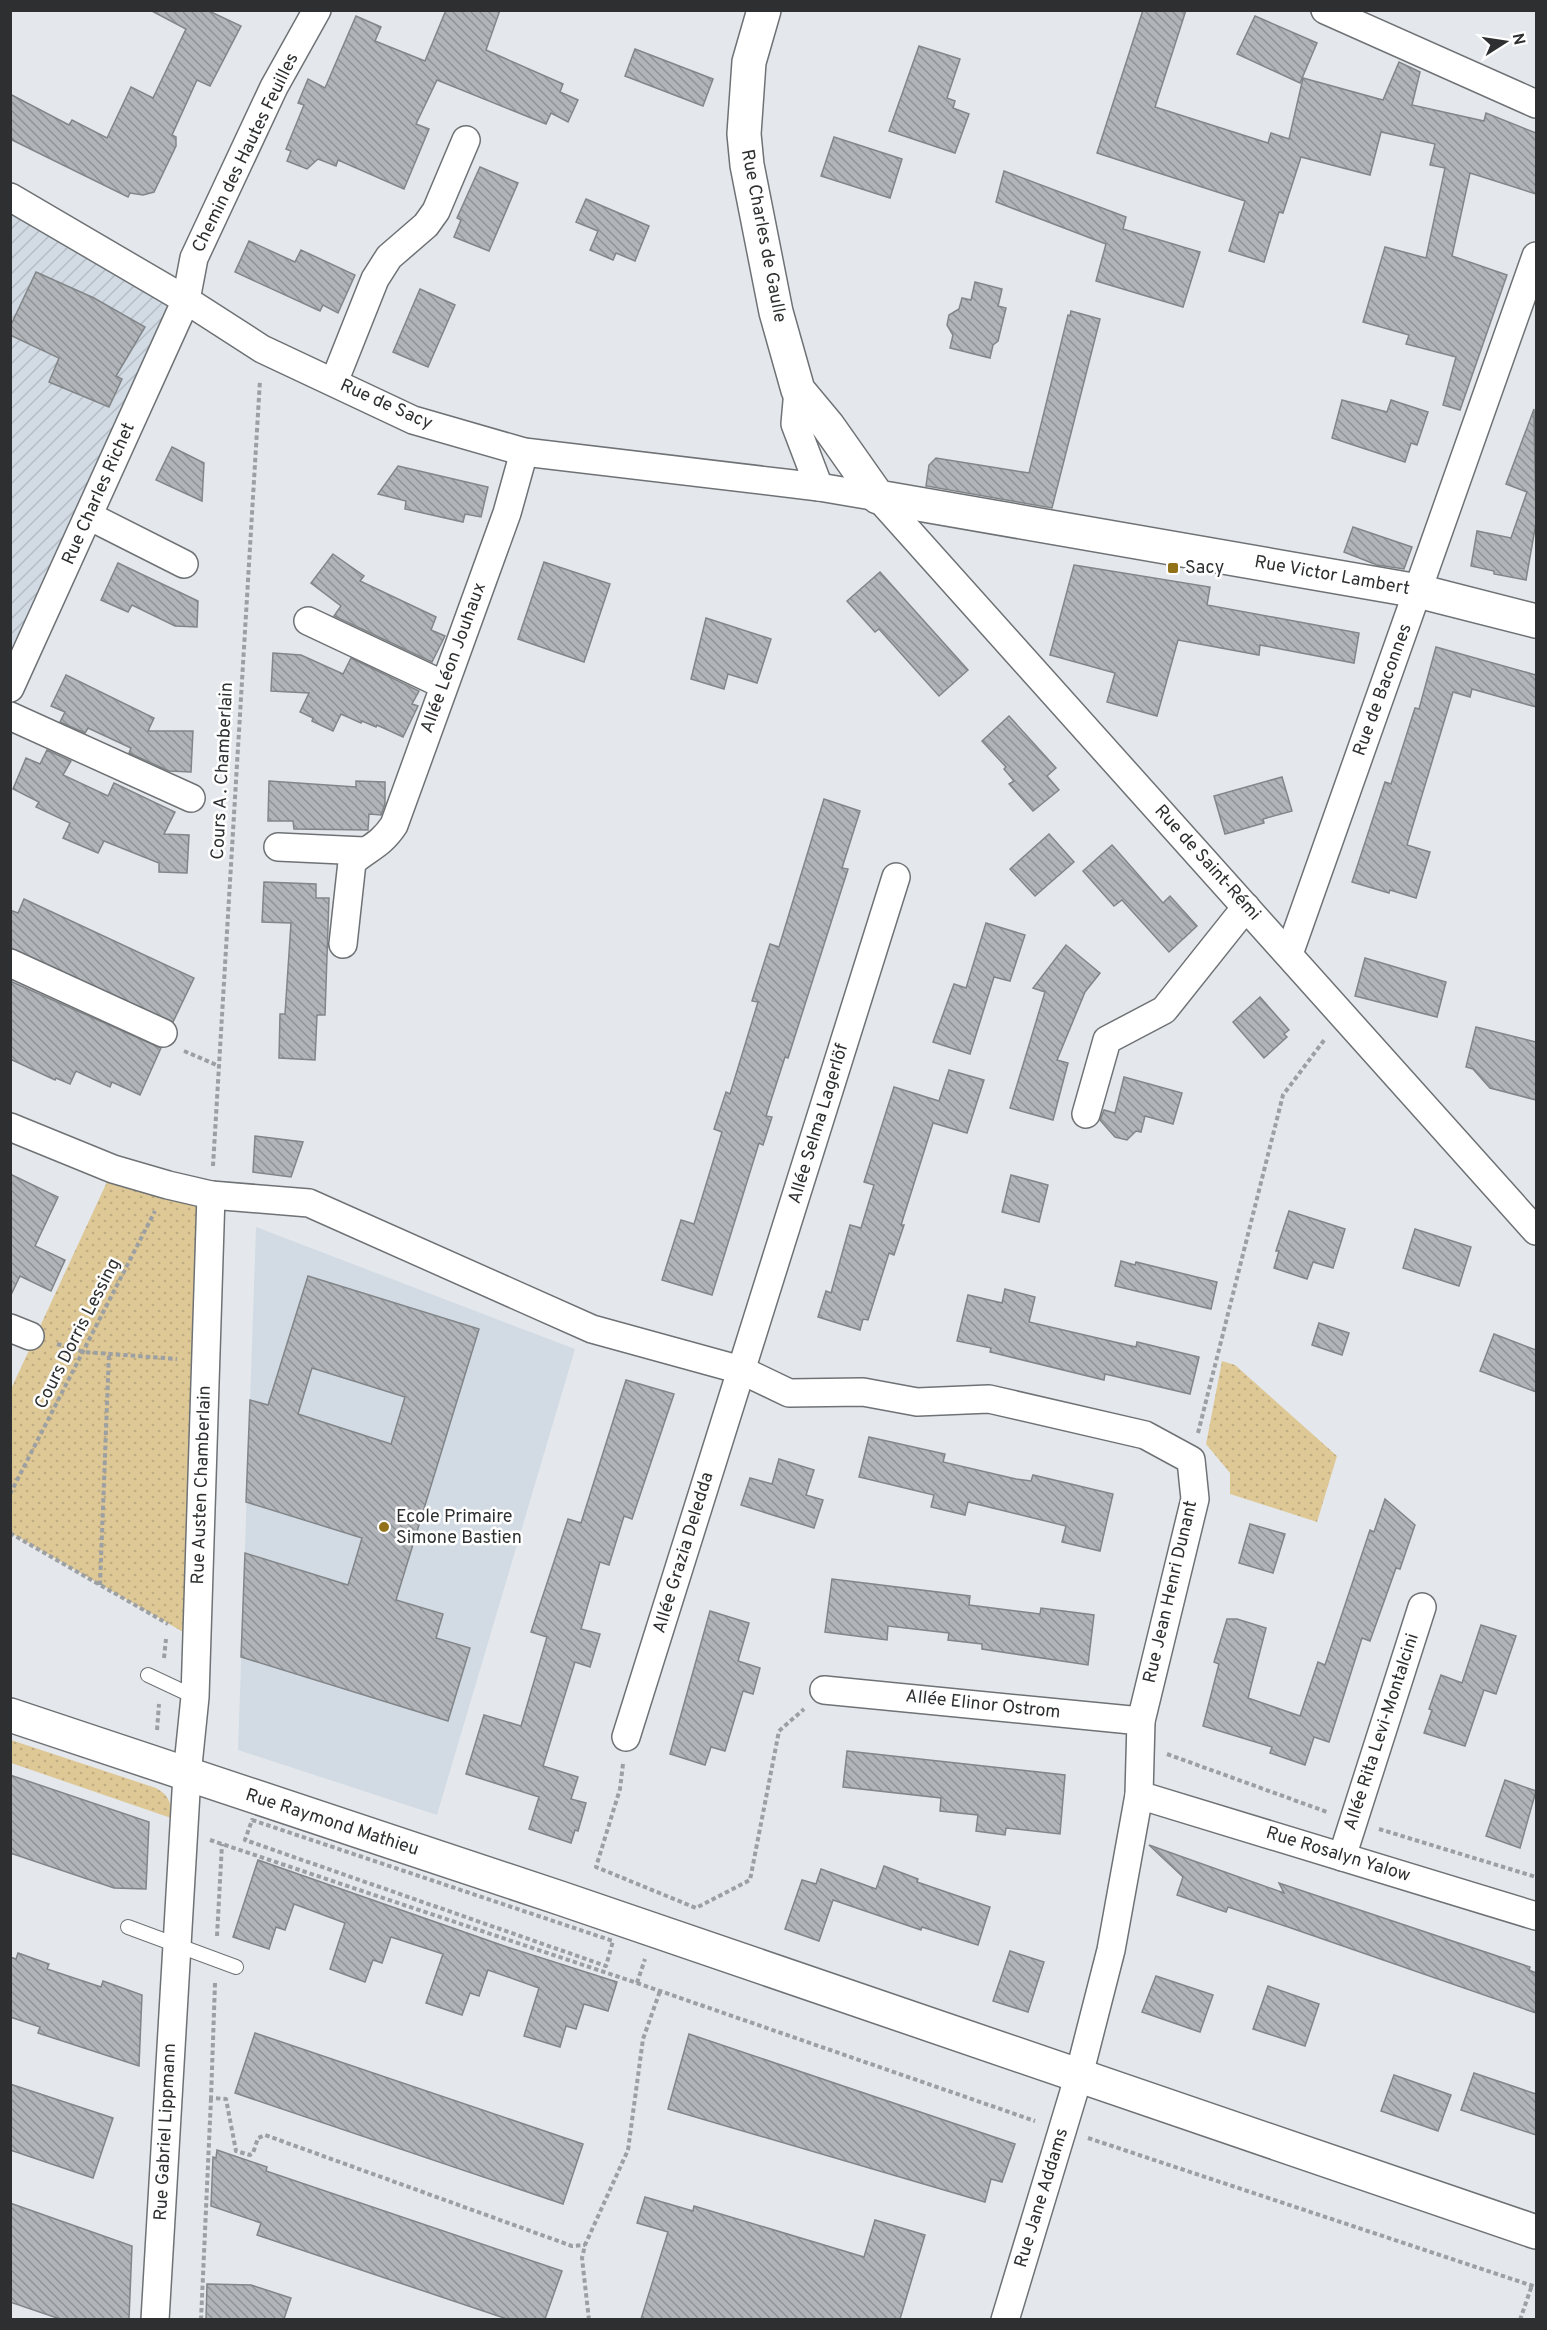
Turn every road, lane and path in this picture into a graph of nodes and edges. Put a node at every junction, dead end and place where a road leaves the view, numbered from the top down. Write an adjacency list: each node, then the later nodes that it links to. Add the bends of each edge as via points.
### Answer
1 (317, 10): 8 (street, Chemin des Hautes Feuilles, via 274,87 194,258)
2 (764, 10): 11 (street, Rue Charles de Gaulle, via 749,62 744,106 747,165 776,312)
3 (1325, 10): 4 (street)
4 (1536, 104)
5 (466, 141): 10 (street, via 436,211 426,225 389,257 375,279)
6 (10, 197): 8 (street, Rue de Sacy)
7 (1536, 256): 17 (street, Rue de Baconnes)
8 (186, 300): 9 (street, Rue de Sacy); 15 (street, Rue Charles Richet)
9 (262, 349): 10 (street, Rue de Sacy); 33 (path, Cours A . Chamberlain)
10 (334, 382): 12 (street, Rue de Sacy, via 413,420)
11 (798, 390): 13 (street, Rue Charles de Gaulle, via 795,424); 14 (street, Rue Charles de Gaulle)
12 (524, 452): 13 (street, Rue de Sacy); 20 (street, Allée Léon Jouhaux, via 507,513)
13 (819, 487): 14 (street, Rue de Sacy)
14 (878, 497): 17 (street, Rue Victor Lambert); 27 (street, Rue de Saint-Rémi)
15 (89, 516): 16 (street); 21 (street, Rue Charles Richet)
16 (184, 564)
17 (1418, 591): 19 (street, Rue Victor Lambert); 29 (street, Rue de Baconnes)
18 (308, 621): 20 (street)
19 (1536, 621)
20 (444, 685): 25 (street, Allée Léon Jouhaux, via 394,825 383,842)
21 (10, 688)
22 (10, 716): 23 (street)
23 (191, 798)
24 (278, 847): 25 (street)
25 (364, 851): 28 (street, Allée Léon Jouhaux, via 351,862)
26 (896, 877): 43 (street, Allée Selma Lagerlöf)
27 (1246, 907): 29 (street, Rue de Saint-Rémi); 34 (street, via 1164,1010 1107,1040)
28 (343, 944)
29 (1289, 954): 31 (street, Rue de Saint-Rémi)
30 (10, 963): 32 (street)
31 (1344, 1015): 38 (street, Rue de Saint-Rémi); 44 (path, via 1283,1095)
32 (163, 1033): 33 (path, via 171,1046)
33 (219, 1066): 37 (path, Cours A . Chamberlain)
34 (1086, 1114)
35 (10, 1127): 36 (street, via 113,1169)
36 (168, 1185): 37 (street); 40 (path, Cours Dorris Lessing)
37 (211, 1195): 42 (street, Rue Austen Chamberlain); 43 (street, via 309,1203 592,1329)
38 (1536, 1231)
39 (20, 1332): 40 (path)
40 (84, 1352): 41 (path); 45 (path, Cours Dorris Lessing)
41 (108, 1353): 42 (path); 47 (path)
42 (206, 1362): 49 (street, Rue Austen Chamberlain)
43 (741, 1370): 44 (street, via 789,1393 863,1392 917,1402 989,1399 1145,1435); 55 (street, Allée Grazia Deledda)
44 (1191, 1460): 54 (street, Rue Jean Henri Dunant, via 1195,1499)
45 (10, 1494)
46 (10, 1533): 47 (path)
47 (100, 1585): 49 (path)
48 (1422, 1607): 60 (street, Allée Rita Levi-Montalcini)
49 (197, 1640): 52 (street, Rue Austen Chamberlain)
50 (148, 1675): 52 (lane)
51 (824, 1690): 54 (street, Allée Elinor Ostrom); 55 (path, via 779,1731 750,1880 696,1908 596,1867 620,1789)
52 (195, 1697): 56 (street, Rue Austen Chamberlain)
53 (10, 1715): 56 (street, Rue Raymond Mathieu)
54 (1141, 1721): 57 (street, Rue Jean Henri Dunant)
55 (626, 1737)
56 (187, 1775): 58 (street, Rue Gabriel Lippmann); 68 (street, Rue Raymond Mathieu)
57 (1139, 1795): 60 (street, Rue Rosalyn Yalow); 68 (street, Rue Jean Henri Dunant, via 1112,1950)
58 (183, 1831): 59 (path); 64 (street, Rue Gabriel Lippmann)
59 (222, 1844): 65 (path); 67 (path)
60 (1342, 1857): 61 (street, Rue Rosalyn Yalow)
61 (1536, 1916)
62 (128, 1927): 64 (lane)
63 (613, 1941): 63 (path, via 606,1966 244,1840 252,1820)
64 (177, 1944): 65 (lane); 74 (street, Rue Gabriel Lippmann)
65 (216, 1960): 66 (lane); 69 (path)
66 (236, 1967)
67 (660, 1991): 70 (path); 72 (path, via 643,2039 628,2150)
68 (1078, 2076): 70 (street, Rue Jane Addams); 71 (street, Rue Raymond Mathieu)
69 (211, 2098): 72 (path, via 226,2099 236,2151 254,2153 258,2138 265,2136 572,2246); 75 (path)
70 (1062, 2130): 73 (path); 77 (street, Rue Jane Addams)
71 (1536, 2232)
72 (585, 2246): 76 (path, via 582,2258)
73 (1534, 2286): 78 (path)
74 (155, 2319)
75 (201, 2319)
76 (589, 2319)
77 (1005, 2319)
78 (1520, 2319)

